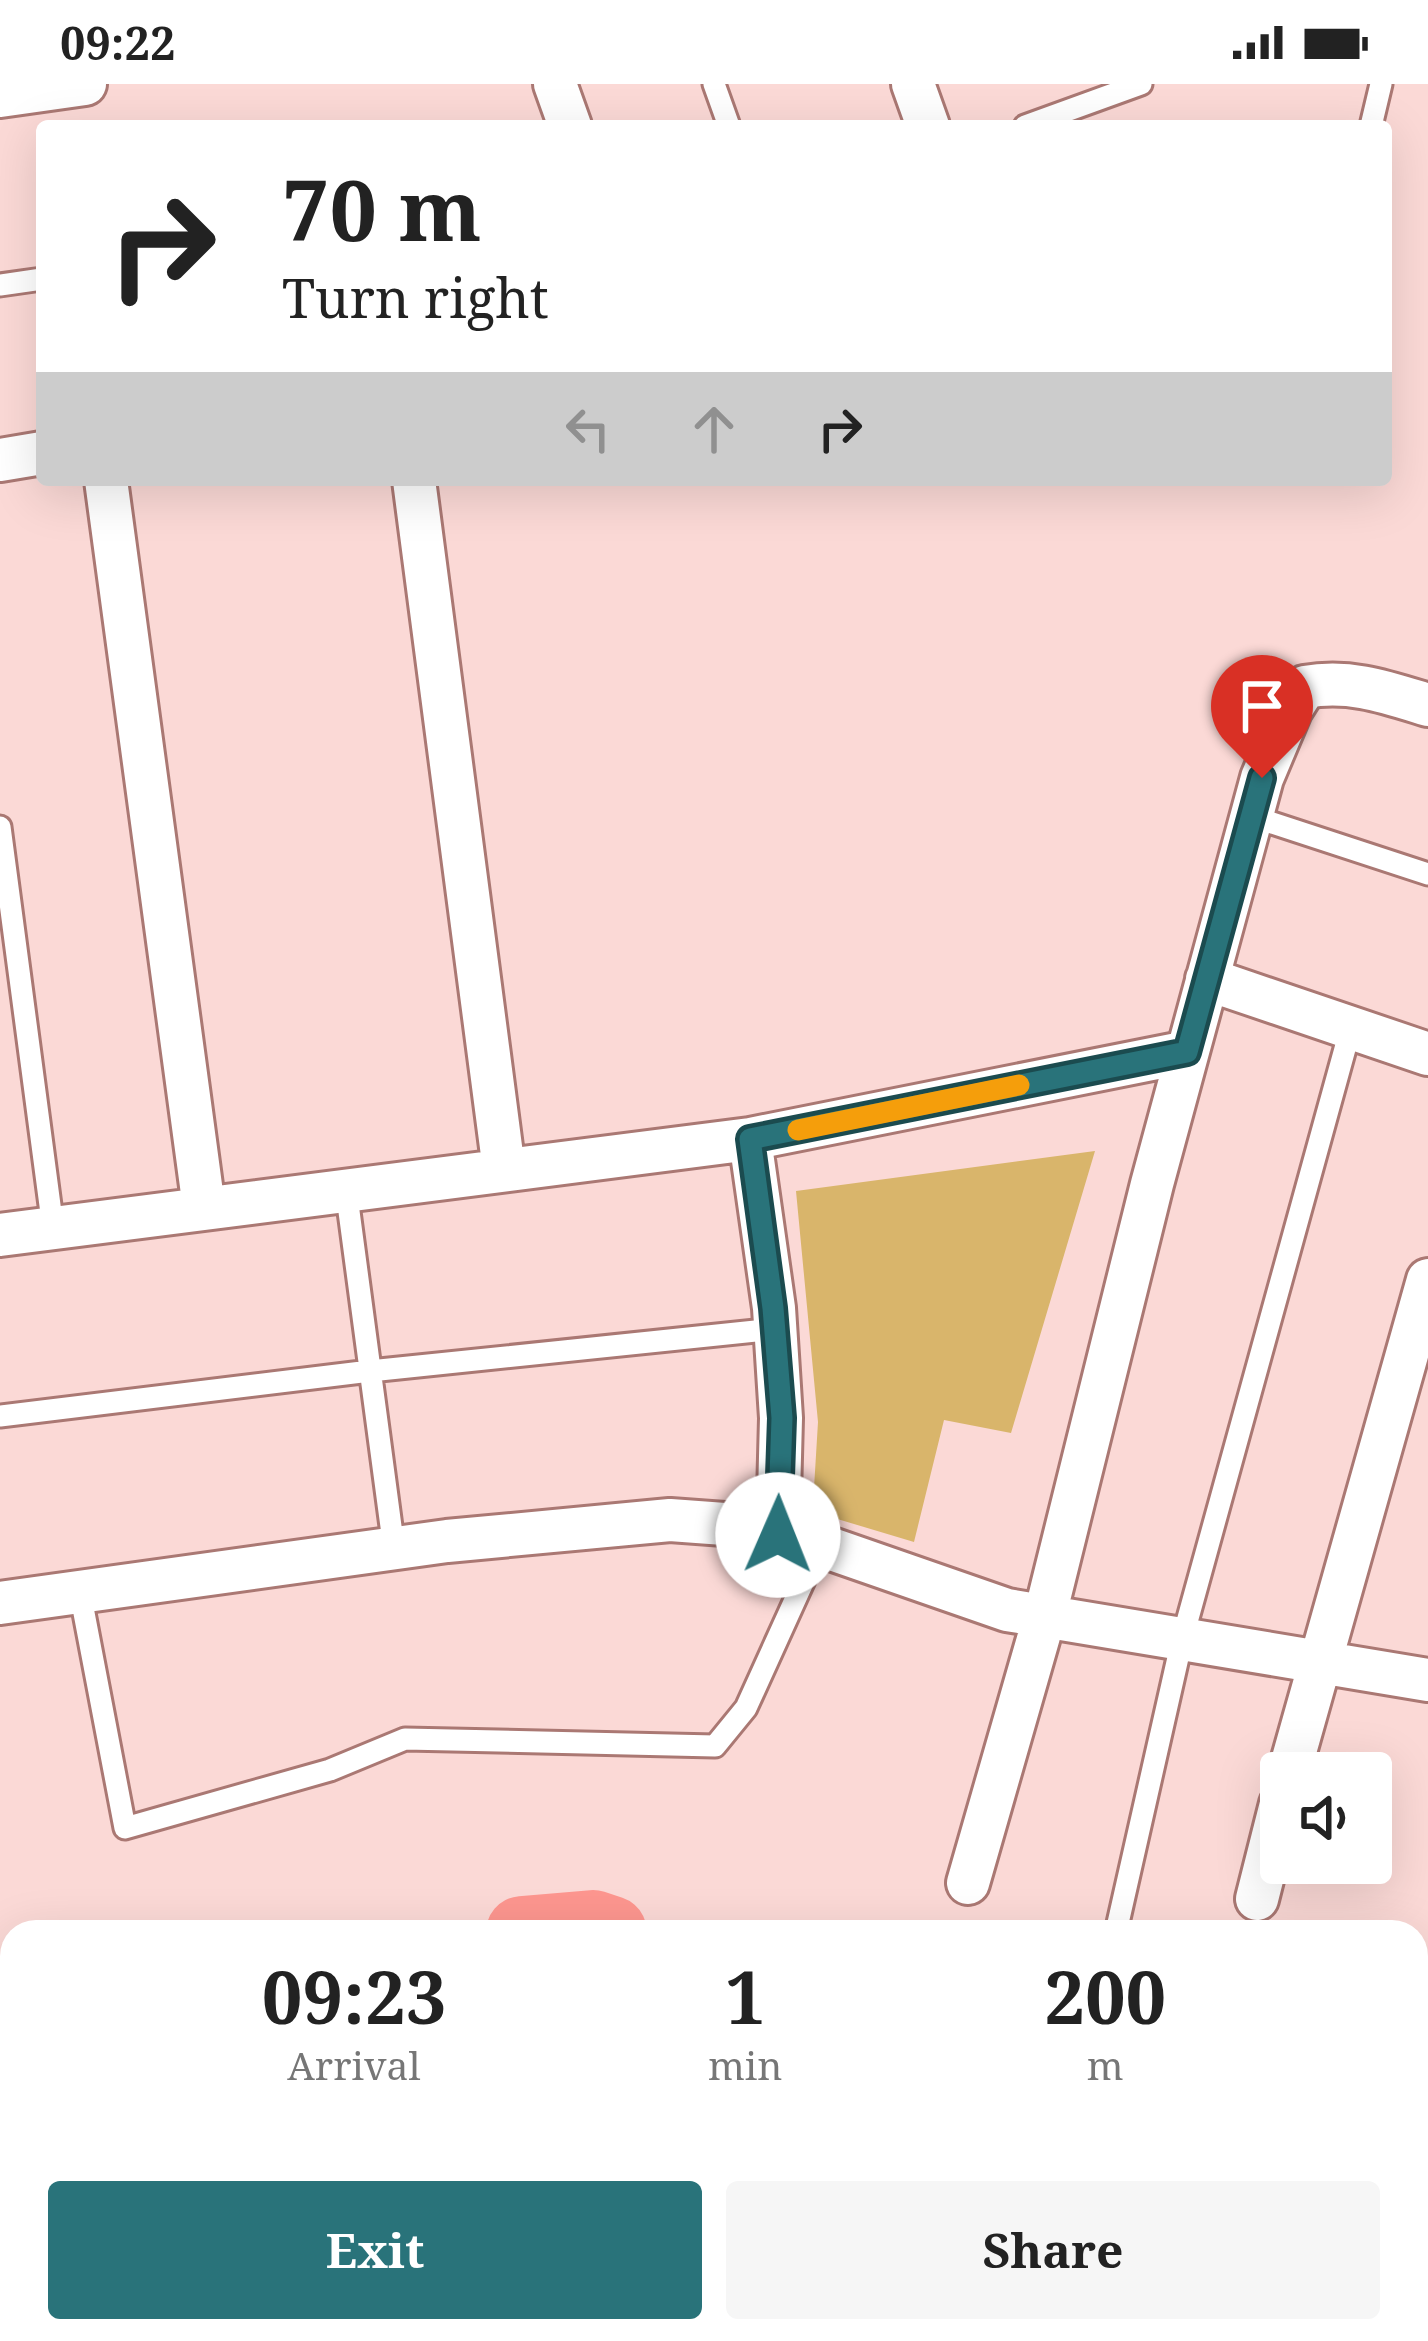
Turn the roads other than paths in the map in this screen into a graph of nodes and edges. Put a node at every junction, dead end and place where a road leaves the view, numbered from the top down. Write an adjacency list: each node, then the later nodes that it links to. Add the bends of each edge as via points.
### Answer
1 (85, 84): 7 (street)
2 (554, 84): 8 (street)
3 (714, 84): 9 (lane)
4 (913, 84): 10 (street)
5 (1141, 84): 11 (lane)
6 (1381, 84): 12 (lane)
7 (0, 96)
8 (568, 120)
9 (727, 120)
10 (926, 120)
11 (1041, 120)
12 (1372, 120)
13 (36, 280): 14 (lane)
14 (0, 285)
15 (36, 454): 16 (street)
16 (0, 460)
17 (107, 486): 30 (street)
18 (415, 486): 28 (street)
19 (1428, 705): 20 (street, via 1370,686 1305,687 1262,778)
20 (1254, 817): 22 (lane); 23 (street)
21 (0, 827): 31 (lane)
22 (1428, 874)
23 (1208, 979): 24 (street); 25 (street)
24 (1351, 1027): 26 (street); 43 (lane)
25 (1187, 1052): 27 (street); 42 (street)
26 (1428, 1054)
27 (750, 1139): 28 (street); 34 (street)
28 (504, 1170): 29 (street)
29 (346, 1190): 30 (street); 35 (lane)
30 (204, 1208): 31 (street)
31 (53, 1228): 32 (street)
32 (0, 1235)
33 (1428, 1280): 44 (street)
34 (775, 1329): 35 (lane); 37 (street)
35 (370, 1371): 36 (lane); 39 (lane)
36 (0, 1416)
37 (778, 1535): 38 (street); 39 (street, via 670,1520)
38 (820, 1545): 40 (lane, via 746,1708 715,1746 405,1739 330,1770 125,1828); 42 (street, via 1007,1610)
39 (394, 1549): 40 (street)
40 (80, 1592): 41 (street)
41 (0, 1604)
42 (1046, 1615): 43 (street); 47 (street)
43 (1182, 1640): 44 (street); 50 (lane)
44 (1317, 1663): 45 (street); 46 (street)
45 (1428, 1680)
46 (1294, 1752)
47 (968, 1882)
48 (1261, 1884): 49 (street)
49 (1257, 1899)
50 (1119, 1920)

